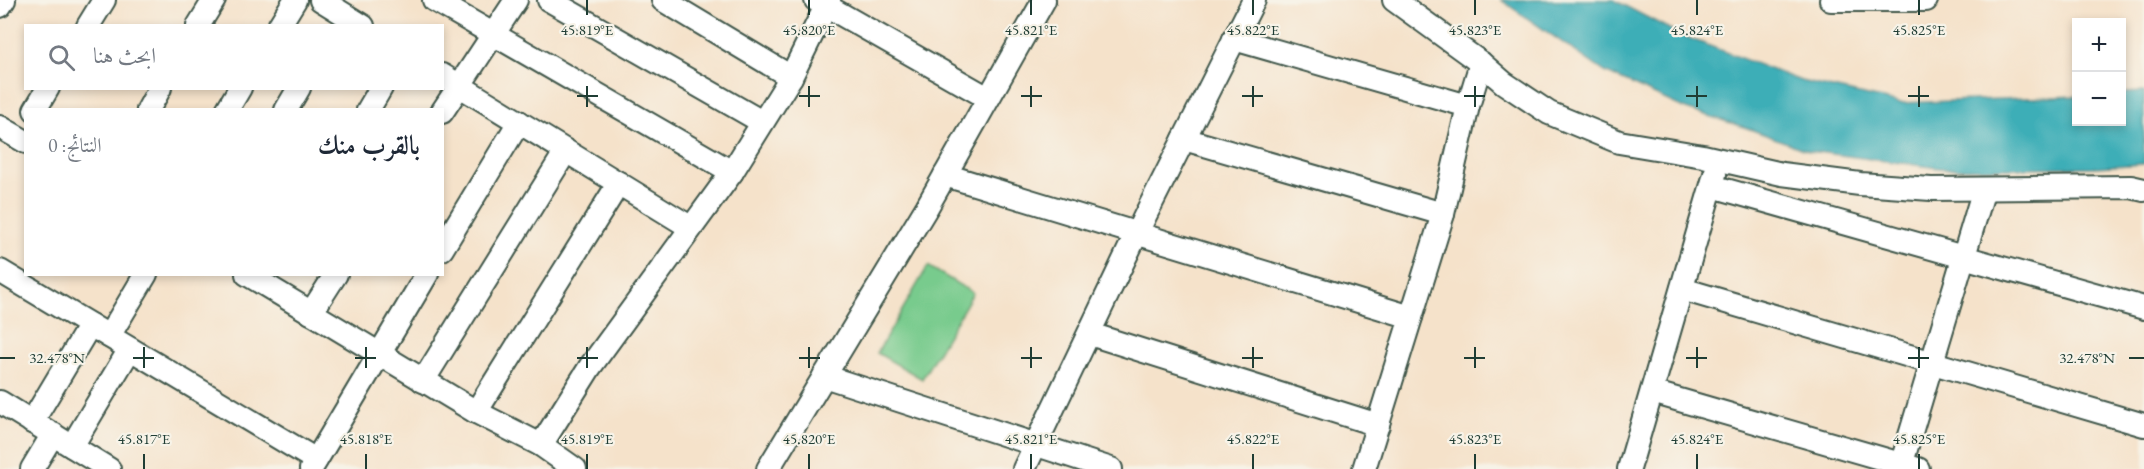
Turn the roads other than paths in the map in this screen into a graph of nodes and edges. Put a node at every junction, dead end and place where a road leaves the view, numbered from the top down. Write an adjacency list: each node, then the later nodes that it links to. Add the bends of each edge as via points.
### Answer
1 (4, 0): 17 (street)
2 (104, 0): 19 (street)
3 (214, 0): 20 (street)
4 (295, 0): 21 (street)
5 (321, 0): 18 (street)
6 (434, 0): 22 (street)
7 (516, 0): 22 (street)
8 (549, 0): 41 (street)
9 (663, 0): 25 (street)
10 (1044, 0): 32 (street)
11 (1254, 0): 23 (street)
12 (1394, 0): 24 (street)
13 (1831, 0): 14 (street)
14 (1910, 0): 15 (street)
15 (1926, 0)
16 (824, 2): 25 (street); 32 (street)
17 (0, 6)
18 (349, 22)
19 (89, 24)
20 (199, 24)
21 (280, 24)
22 (493, 35): 26 (street); 45 (street)
23 (1234, 39): 33 (street); 42 (street)
24 (1481, 63): 33 (street); 44 (street, via 1549,113 1619,142)
25 (791, 77): 41 (street)
26 (451, 80): 39 (street); 40 (street)
27 (47, 90): 34 (street)
28 (159, 90): 35 (street)
29 (239, 90): 36 (street)
30 (299, 90): 37 (street)
31 (380, 90): 38 (street)
32 (988, 98): 46 (street)
33 (1468, 106): 51 (street)
34 (36, 108)
35 (149, 108)
36 (227, 108)
37 (287, 108)
38 (369, 108)
39 (443, 108)
40 (519, 122): 43 (street); 54 (street)
41 (762, 122): 45 (street)
42 (1184, 139): 51 (street); 53 (street)
43 (566, 151): 47 (street); 71 (street)
44 (1720, 160): 48 (street); 50 (street, via 1782,174 1860,184)
45 (732, 172): 52 (street)
46 (945, 175): 53 (street); 70 (street)
47 (619, 183): 52 (street); 74 (street)
48 (1712, 186): 55 (street); 61 (street)
49 (2140, 186): 50 (street)
50 (1984, 189): 55 (street)
51 (1443, 214): 64 (street)
52 (690, 227): 79 (street, via 590,367)
53 (1137, 234): 64 (street); 66 (street)
54 (444, 246)
55 (1964, 256): 62 (street); 69 (street)
56 (0, 271): 65 (street)
57 (144, 276): 65 (street)
58 (335, 276): 63 (street)
59 (426, 276): 68 (street)
60 (255, 277): 63 (street)
61 (1682, 289): 69 (street); 72 (street)
62 (2144, 308)
63 (310, 313): 68 (street)
64 (1411, 317): 76 (street)
65 (100, 331): 67 (street); 75 (street)
66 (1090, 334): 76 (street); 80 (street)
67 (130, 349): 81 (street); 82 (street)
68 (379, 354): 71 (street); 82 (street)
69 (1932, 362): 77 (street); 83 (street)
70 (824, 376): 80 (street); 87 (street)
71 (423, 381): 74 (street)
72 (1652, 392): 83 (street); 91 (street)
73 (0, 402): 75 (street)
74 (476, 412): 79 (street)
75 (32, 422): 78 (street)
76 (1378, 425): 90 (street)
77 (2144, 425)
78 (52, 434): 81 (street); 84 (street)
79 (541, 445): 86 (street)
80 (1037, 445): 88 (street); 89 (street)
81 (72, 446): 85 (street)
82 (314, 465)
83 (1907, 467)
84 (32, 469)
85 (109, 469)
86 (575, 469)
87 (768, 469)
88 (1024, 469)
89 (1111, 469)
90 (1364, 469)
91 (1629, 469)

